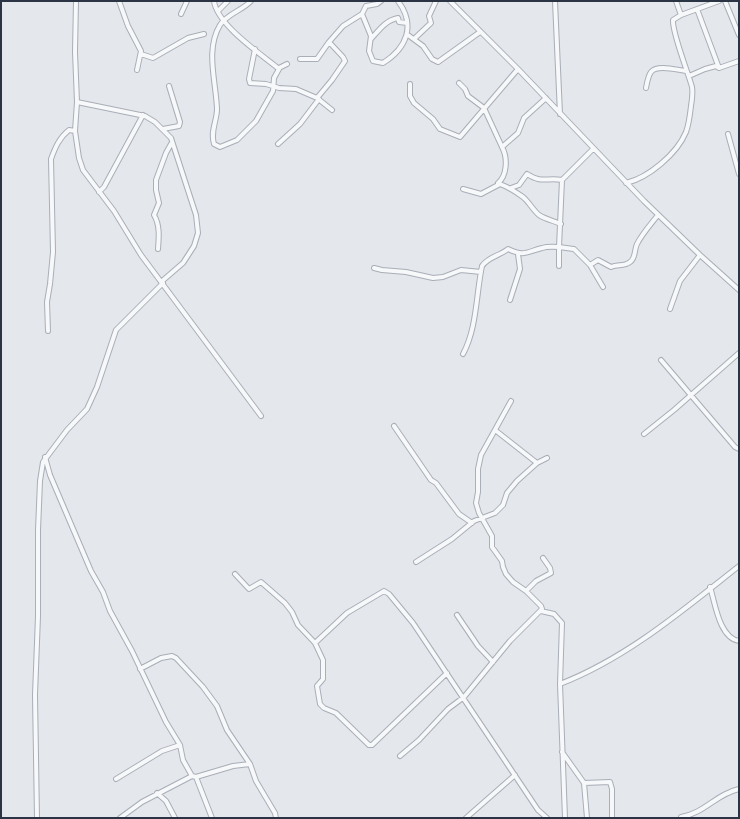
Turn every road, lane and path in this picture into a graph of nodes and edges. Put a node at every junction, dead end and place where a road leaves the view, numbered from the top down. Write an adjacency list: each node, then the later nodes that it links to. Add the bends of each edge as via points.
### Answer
1 (76, 1): 48 (street)
2 (119, 1): 31 (street)
3 (187, 1): 18 (street)
4 (214, 1): 17 (street)
5 (228, 1): 17 (street)
6 (251, 1): 21 (street)
7 (381, 1): 19 (street, via 366,6)
8 (398, 1): 22 (street)
9 (436, 1): 28 (street, via 429,16 431,23)
10 (450, 1): 23 (street)
11 (556, 1): 51 (street)
12 (676, 1): 20 (street)
13 (718, 1): 15 (street)
14 (725, 1): 26 (street)
15 (711, 2): 16 (street)
16 (697, 9): 20 (street); 36 (street)
17 (218, 11): 21 (street)
18 (181, 14)
19 (362, 14): 27 (street); 29 (street, via 346,24)
20 (681, 15): 39 (street, via 673,24)
21 (224, 20): 30 (street); 44 (street, via 212,47 217,108 212,132 215,145 220,148 227,145 248,130 260,115)
22 (407, 23): 25 (street); 27 (street, via 394,18)
23 (480, 32): 28 (street, via 438,62 432,60); 37 (street)
24 (204, 34): 31 (street, via 188,38 153,58)
25 (408, 35): 27 (street, via 396,54 383,63 373,61 369,51); 28 (street)
26 (739, 35)
27 (371, 39)
28 (414, 39)
29 (329, 42): 32 (street, via 317,59); 46 (street, via 345,61)
30 (255, 49): 35 (street); 44 (street, via 250,82)
31 (142, 54): 38 (street)
32 (300, 59)
33 (739, 61): 36 (street)
34 (287, 64): 35 (street)
35 (278, 68): 44 (street)
36 (719, 68): 40 (street, via 716,66)
37 (518, 69): 47 (street); 49 (street)
38 (137, 70)
39 (686, 71): 40 (street); 45 (street, via 655,69)
40 (688, 76): 63 (street, via 692,98 685,135 651,173)
41 (459, 83): 49 (street, via 468,96)
42 (410, 84): 49 (street, via 414,103 440,128 456,136 462,135)
43 (169, 86): 53 (street, via 180,122 179,126)
44 (273, 87): 46 (street, via 296,89)
45 (646, 88)
46 (318, 98): 50 (street); 57 (street, via 300,124)
47 (546, 98): 51 (street); 58 (street, via 524,118 518,133)
48 (77, 102): 52 (street); 54 (street)
49 (484, 108): 58 (street)
50 (332, 110)
51 (560, 114): 59 (street)
52 (143, 115): 53 (street); 67 (street)
53 (164, 130): 56 (street, via 171,138)
54 (75, 131): 67 (street, via 78,158); 83 (street, via 69,130 65,134 51,159 53,252 47,302)
55 (728, 134): 60 (street)
56 (171, 144): 71 (street, via 156,184 159,203 154,215); 78 (street, via 192,200 198,233 184,263)
57 (278, 144)
58 (502, 147): 64 (street, via 506,162 503,179)
59 (593, 149): 62 (street); 63 (street)
60 (737, 166): 61 (street)
61 (739, 174)
62 (562, 180): 65 (street, via 538,181 527,174 520,185); 69 (street)
63 (626, 183): 68 (street)
64 (498, 184): 65 (street); 66 (street, via 480,194)
65 (511, 188): 69 (street, via 537,213)
66 (463, 190)
67 (99, 192): 78 (street)
68 (658, 215): 73 (street); 74 (street, via 637,244 630,262 611,266 598,260)
69 (561, 224): 70 (street)
70 (559, 247): 72 (street, via 543,247); 74 (street, via 574,249); 75 (street)
71 (158, 249)
72 (518, 254): 77 (street, via 508,250 488,259); 81 (street, via 520,269)
73 (700, 255): 80 (street); 82 (street, via 680,281)
74 (590, 265): 79 (street)
75 (559, 266)
76 (374, 268): 77 (street, via 433,278 464,270)
77 (481, 272): 85 (street, via 473,326)
78 (162, 282): 89 (street); 94 (street, via 116,330 87,409)
79 (603, 287)
80 (739, 290)
81 (510, 300)
82 (670, 309)
83 (48, 331)
84 (739, 353): 87 (street)
85 (464, 354)
86 (660, 360): 87 (street)
87 (690, 396): 92 (street); 93 (street)
88 (511, 401): 91 (street)
89 (261, 416)
90 (394, 426): 98 (street, via 431,480 459,514)
91 (495, 430): 96 (street); 97 (street, via 479,463 476,500)
92 (644, 434)
93 (739, 449)
94 (45, 457): 110 (street, via 72,529); 125 (street, via 40,472 38,530 35,695)
95 (547, 458): 96 (street)
96 (536, 463): 97 (street, via 511,488 495,513)
97 (482, 518): 98 (street); 104 (street, via 492,536 492,548 502,561 506,574)
98 (472, 523): 100 (street)
99 (543, 558): 104 (street, via 551,573)
100 (416, 562)
101 (739, 566): 103 (street)
102 (235, 574): 108 (street, via 249,589 261,582 285,603 298,625)
103 (710, 587): 107 (street, via 719,622 732,638); 112 (street, via 614,658)
104 (526, 591): 105 (street, via 541,606)
105 (541, 611): 109 (street); 112 (street, via 554,614 562,624)
106 (457, 615): 109 (street, via 474,642)
107 (739, 641)
108 (315, 643): 111 (street, via 347,613 384,591 402,608); 111 (street, via 323,660 323,678 317,686 320,704 336,713 370,746)
109 (493, 662): 113 (street)
110 (140, 669): 114 (street); 117 (street, via 161,658 176,658 217,706 227,730)
111 (447, 673): 113 (street)
112 (560, 684): 115 (street)
113 (464, 697): 116 (street); 118 (street)
114 (180, 745): 119 (street, via 183,760); 120 (street, via 162,751)
115 (562, 752): 121 (street); 132 (street)
116 (400, 756)
117 (250, 764): 119 (street); 129 (street)
118 (515, 775): 130 (street); 131 (street)
119 (194, 776): 123 (street); 128 (street)
120 (116, 779)
121 (584, 783): 133 (street); 134 (street, via 610,782)
122 (739, 789): 124 (street, via 718,797 700,811)
123 (157, 793): 126 (street); 127 (street, via 166,801)
124 (681, 817)
125 (38, 818)
126 (120, 818)
127 (174, 818)
128 (212, 818)
129 (276, 818)
130 (466, 818)
131 (547, 818)
132 (565, 818)
133 (586, 818)
134 (612, 818)

